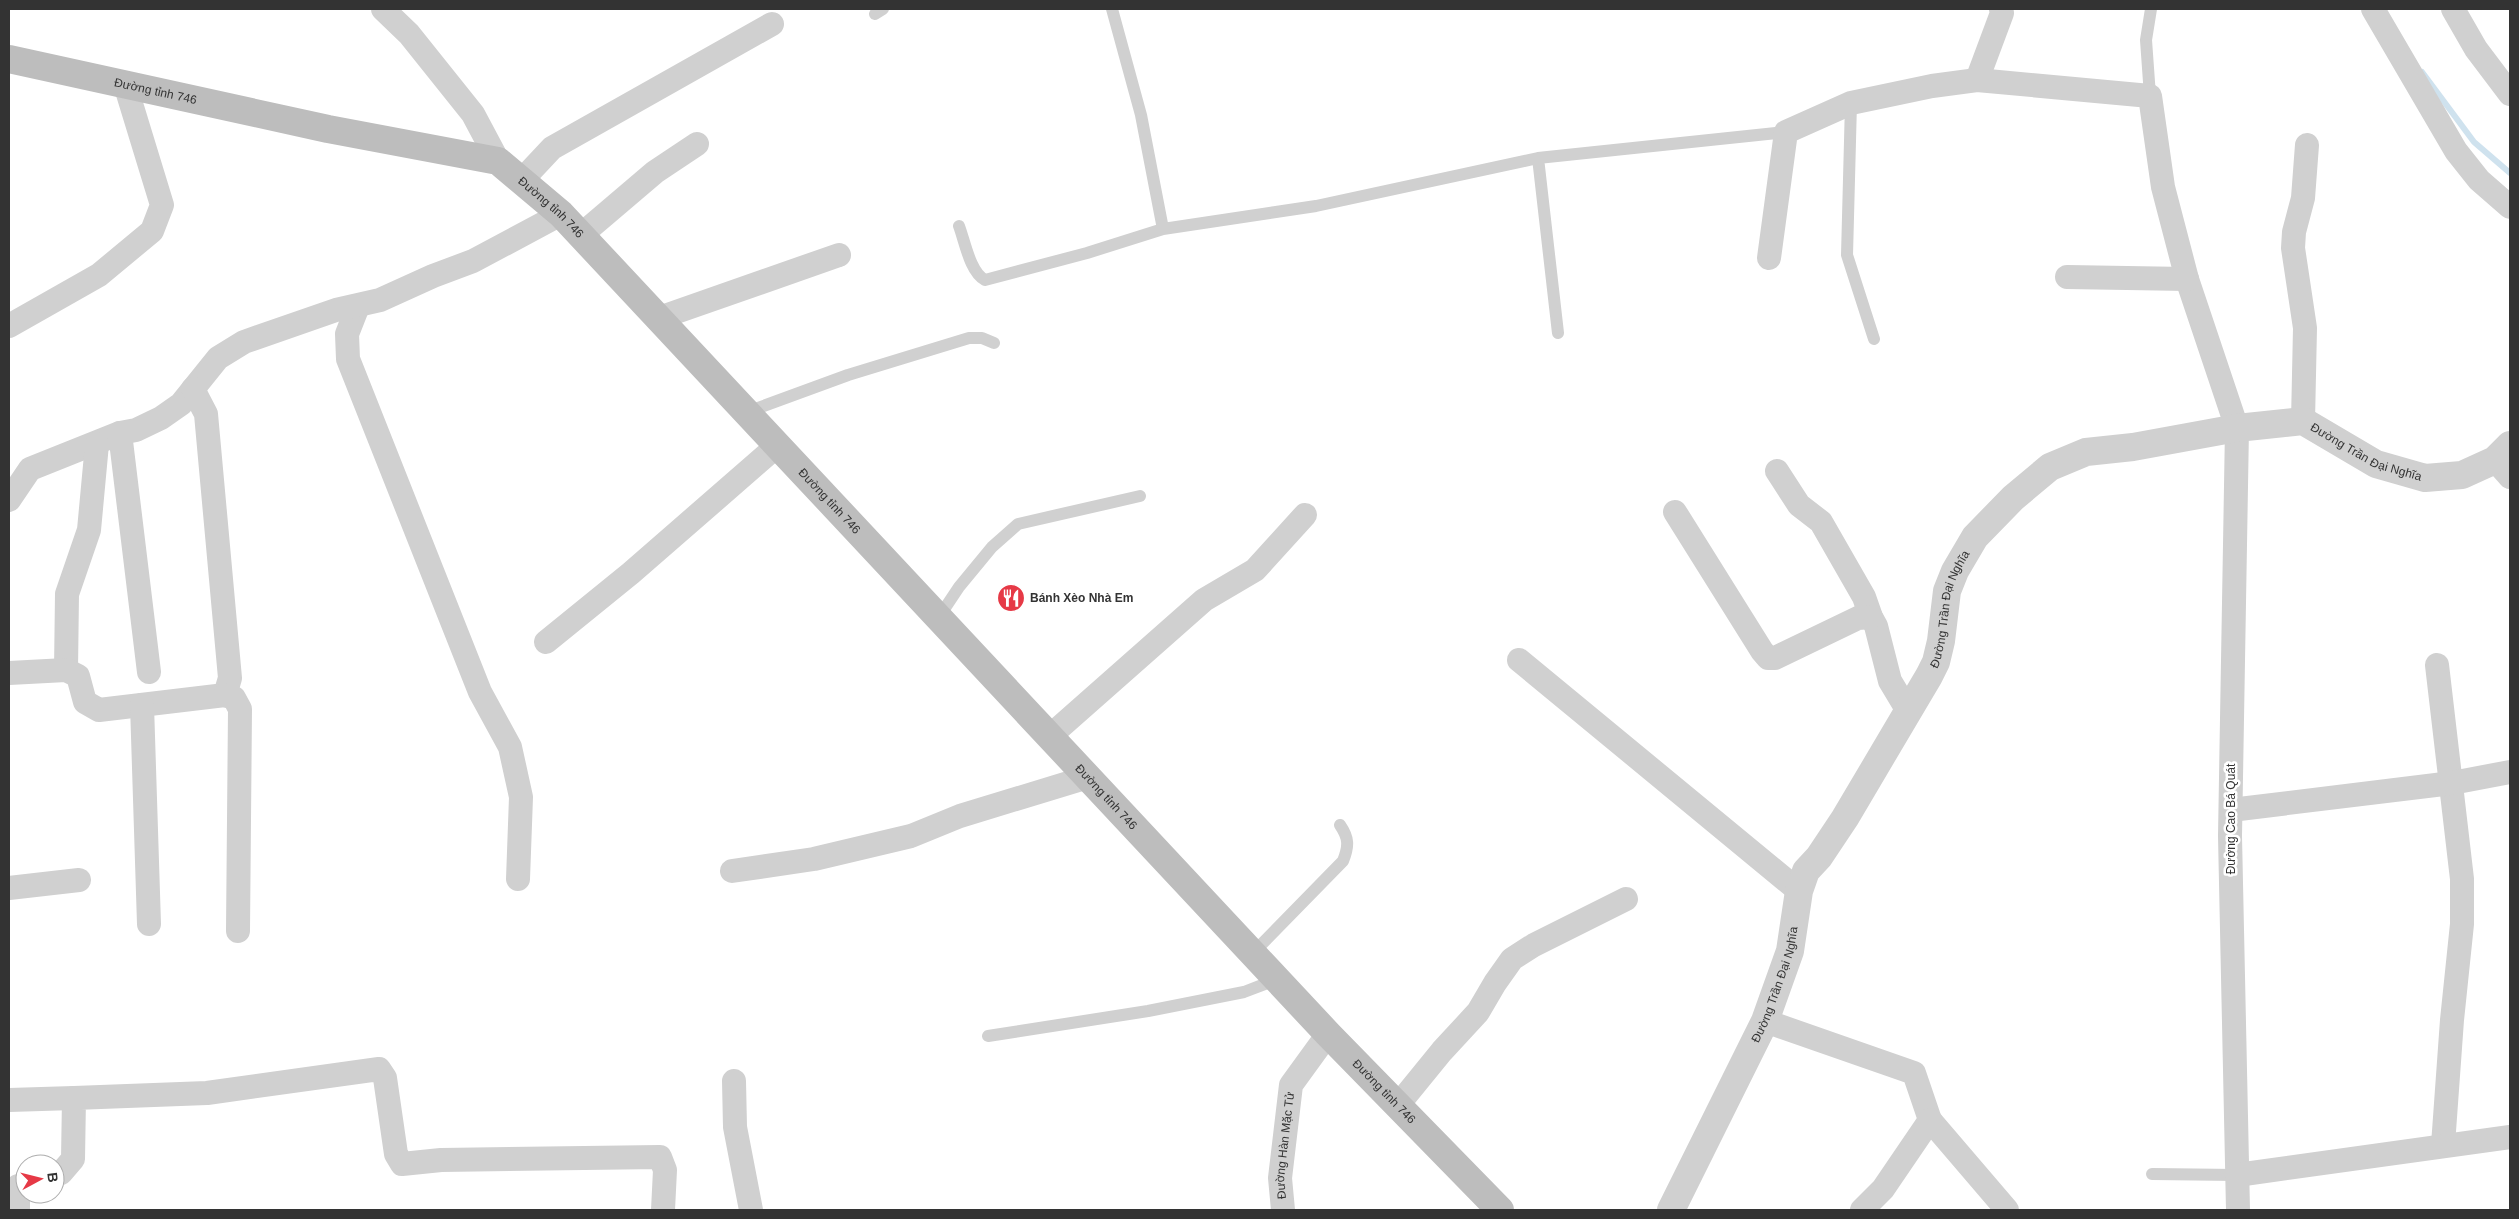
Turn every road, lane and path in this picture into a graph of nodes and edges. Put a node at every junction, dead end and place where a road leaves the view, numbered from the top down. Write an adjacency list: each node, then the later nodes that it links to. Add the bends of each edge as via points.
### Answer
1 (383, 9): 18 (street, via 409,34 473,114)
2 (1112, 9): 23 (lane, via 1141,115)
3 (2001, 9): 9 (street)
4 (2151, 9): 12 (lane, via 2146,40)
5 (2373, 9): 20 (street, via 2456,151 2479,180)
6 (2454, 9): 11 (street, via 2476,49)
7 (772, 24): 19 (street, via 552,148)
8 (9, 60): 10 (main road, Đường tỉnh 746)
9 (1977, 80): 12 (street); 13 (street)
10 (125, 84): 18 (main road, Đường tỉnh 746, via 328,129); 31 (street, via 162,205 152,231 98,275)
11 (2510, 94)
12 (2150, 96): 28 (street, Đường Cao Bá Quát, via 2163,187)
13 (1851, 102): 14 (street); 33 (lane, via 1848,255)
14 (1786, 132): 17 (lane); 26 (street)
15 (698, 144): 24 (street, via 655,172)
16 (2307, 145): 37 (street, via 2303,198 2293,248 2305,328)
17 (1538, 158): 23 (lane, via 1316,206); 32 (lane)
18 (498, 161): 19 (main road, Đường tỉnh 746)
19 (522, 180): 21 (main road, Đường tỉnh 746)
20 (2510, 207)
21 (562, 214): 24 (main road, Đường tỉnh 746); 29 (street, via 473,261)
22 (959, 226): 23 (lane, via 974,268 985,280)
23 (1163, 229)
24 (581, 235): 30 (main road, Đường tỉnh 746)
25 (839, 255): 30 (street)
26 (1769, 258)
27 (2067, 276): 28 (street)
28 (2187, 280): 38 (street, Đường Cao Bá Quát)
29 (358, 306): 35 (street, via 336,310 244,342 218,358); 66 (street, via 347,334 348,359 480,692 510,747 522,798)
30 (659, 318): 36 (main road, Đường tỉnh 746)
31 (9, 326)
32 (1558, 333)
33 (1874, 340)
34 (994, 343): 36 (lane, via 982,338 960,341 848,375)
35 (194, 389): 39 (street, via 161,418 136,430); 56 (street, via 206,414 230,678)
36 (747, 412): 41 (main road, Đường tỉnh 746)
37 (2303, 422): 38 (street, Đường Trần Đại Nghĩa); 42 (street, Đường Trần Đại Nghĩa, via 2376,464 2424,478 2462,475)
38 (2237, 428): 58 (street, Đường Trần Đại Nghĩa, via 2086,452 2050,467 2013,498 1975,537 1955,571 1947,591 1936,662); 63 (street, Đường Cao Bá Quát)
39 (120, 433): 40 (street); 54 (street)
40 (97, 444): 45 (street, via 30,469); 53 (street, via 89,530 67,594)
41 (778, 445): 48 (main road, Đường tỉnh 746); 50 (street)
42 (2505, 460)
43 (1777, 471): 49 (street, via 1799,505 1821,522 1864,597)
44 (1140, 496): 48 (lane, via 1018,524 992,547)
45 (9, 500)
46 (1675, 512): 49 (street, via 1768,658 1775,658 1858,618)
47 (1305, 515): 59 (street, via 1255,570 1204,600)
48 (939, 617): 59 (main road, Đường tỉnh 746)
49 (1871, 618): 58 (street, via 1890,681)
50 (546, 642)
51 (1519, 660): 69 (street)
52 (2437, 665): 62 (street)
53 (66, 670): 55 (street); 57 (street, via 78,676 85,702 99,710)
54 (149, 672)
55 (9, 673)
56 (225, 695): 57 (street); 72 (street, via 234,698 240,710)
57 (142, 705): 71 (street)
58 (1908, 711): 69 (street, Đường Trần Đại Nghĩa, via 1846,818 1806,871)
59 (1050, 736): 61 (main road, Đường tỉnh 746)
60 (2510, 772): 62 (street)
61 (1088, 776): 65 (street, via 960,816 911,836 814,858); 73 (main road, Đường tỉnh 746)
62 (2452, 783): 63 (street); 84 (street, via 2462,879 2462,924)
63 (2230, 810): 87 (street, Đường Cao Bá Quát)
64 (1340, 825): 73 (lane, via 1347,835 1349,847 1343,861)
65 (732, 871)
66 (518, 879)
67 (79, 880): 68 (street)
68 (9, 888)
69 (1799, 891): 75 (street, Đường Trần Đại Nghĩa, via 1790,951)
70 (1626, 899): 81 (street, via 1512,959 1478,1012)
71 (149, 924)
72 (238, 931)
73 (1253, 953): 74 (main road, Đường tỉnh 746)
74 (1278, 980): 76 (main road, Đường tỉnh 746); 77 (lane, via 1244,992 1121,1016)
75 (1765, 1021): 82 (street, via 1914,1073); 93 (street, Đường Trần Đại Nghĩa)
76 (1328, 1034): 81 (main road, Đường tỉnh 746); 91 (street, Đường Hàn Mặc Tử, via 1290,1085 1280,1178)
77 (988, 1036)
78 (734, 1081): 90 (street, via 735,1127)
79 (74, 1098): 80 (street); 85 (street, via 73,1159); 89 (street, via 207,1092 379,1070 385,1078 396,1154 402,1164 441,1160 660,1156 665,1170)
80 (9, 1100)
81 (1398, 1105): 92 (main road, Đường tỉnh 746)
82 (1930, 1120): 88 (street); 94 (street)
83 (2510, 1137): 84 (street)
84 (2443, 1146): 87 (street)
85 (65, 1169)
86 (2152, 1174): 87 (lane)
87 (2237, 1175): 95 (street, Đường Cao Bá Quát)
88 (1871, 1207)
89 (663, 1210)
90 (752, 1210)
91 (1283, 1210)
92 (1500, 1210)
93 (1671, 1210)
94 (2007, 1210)
95 (2238, 1210)

